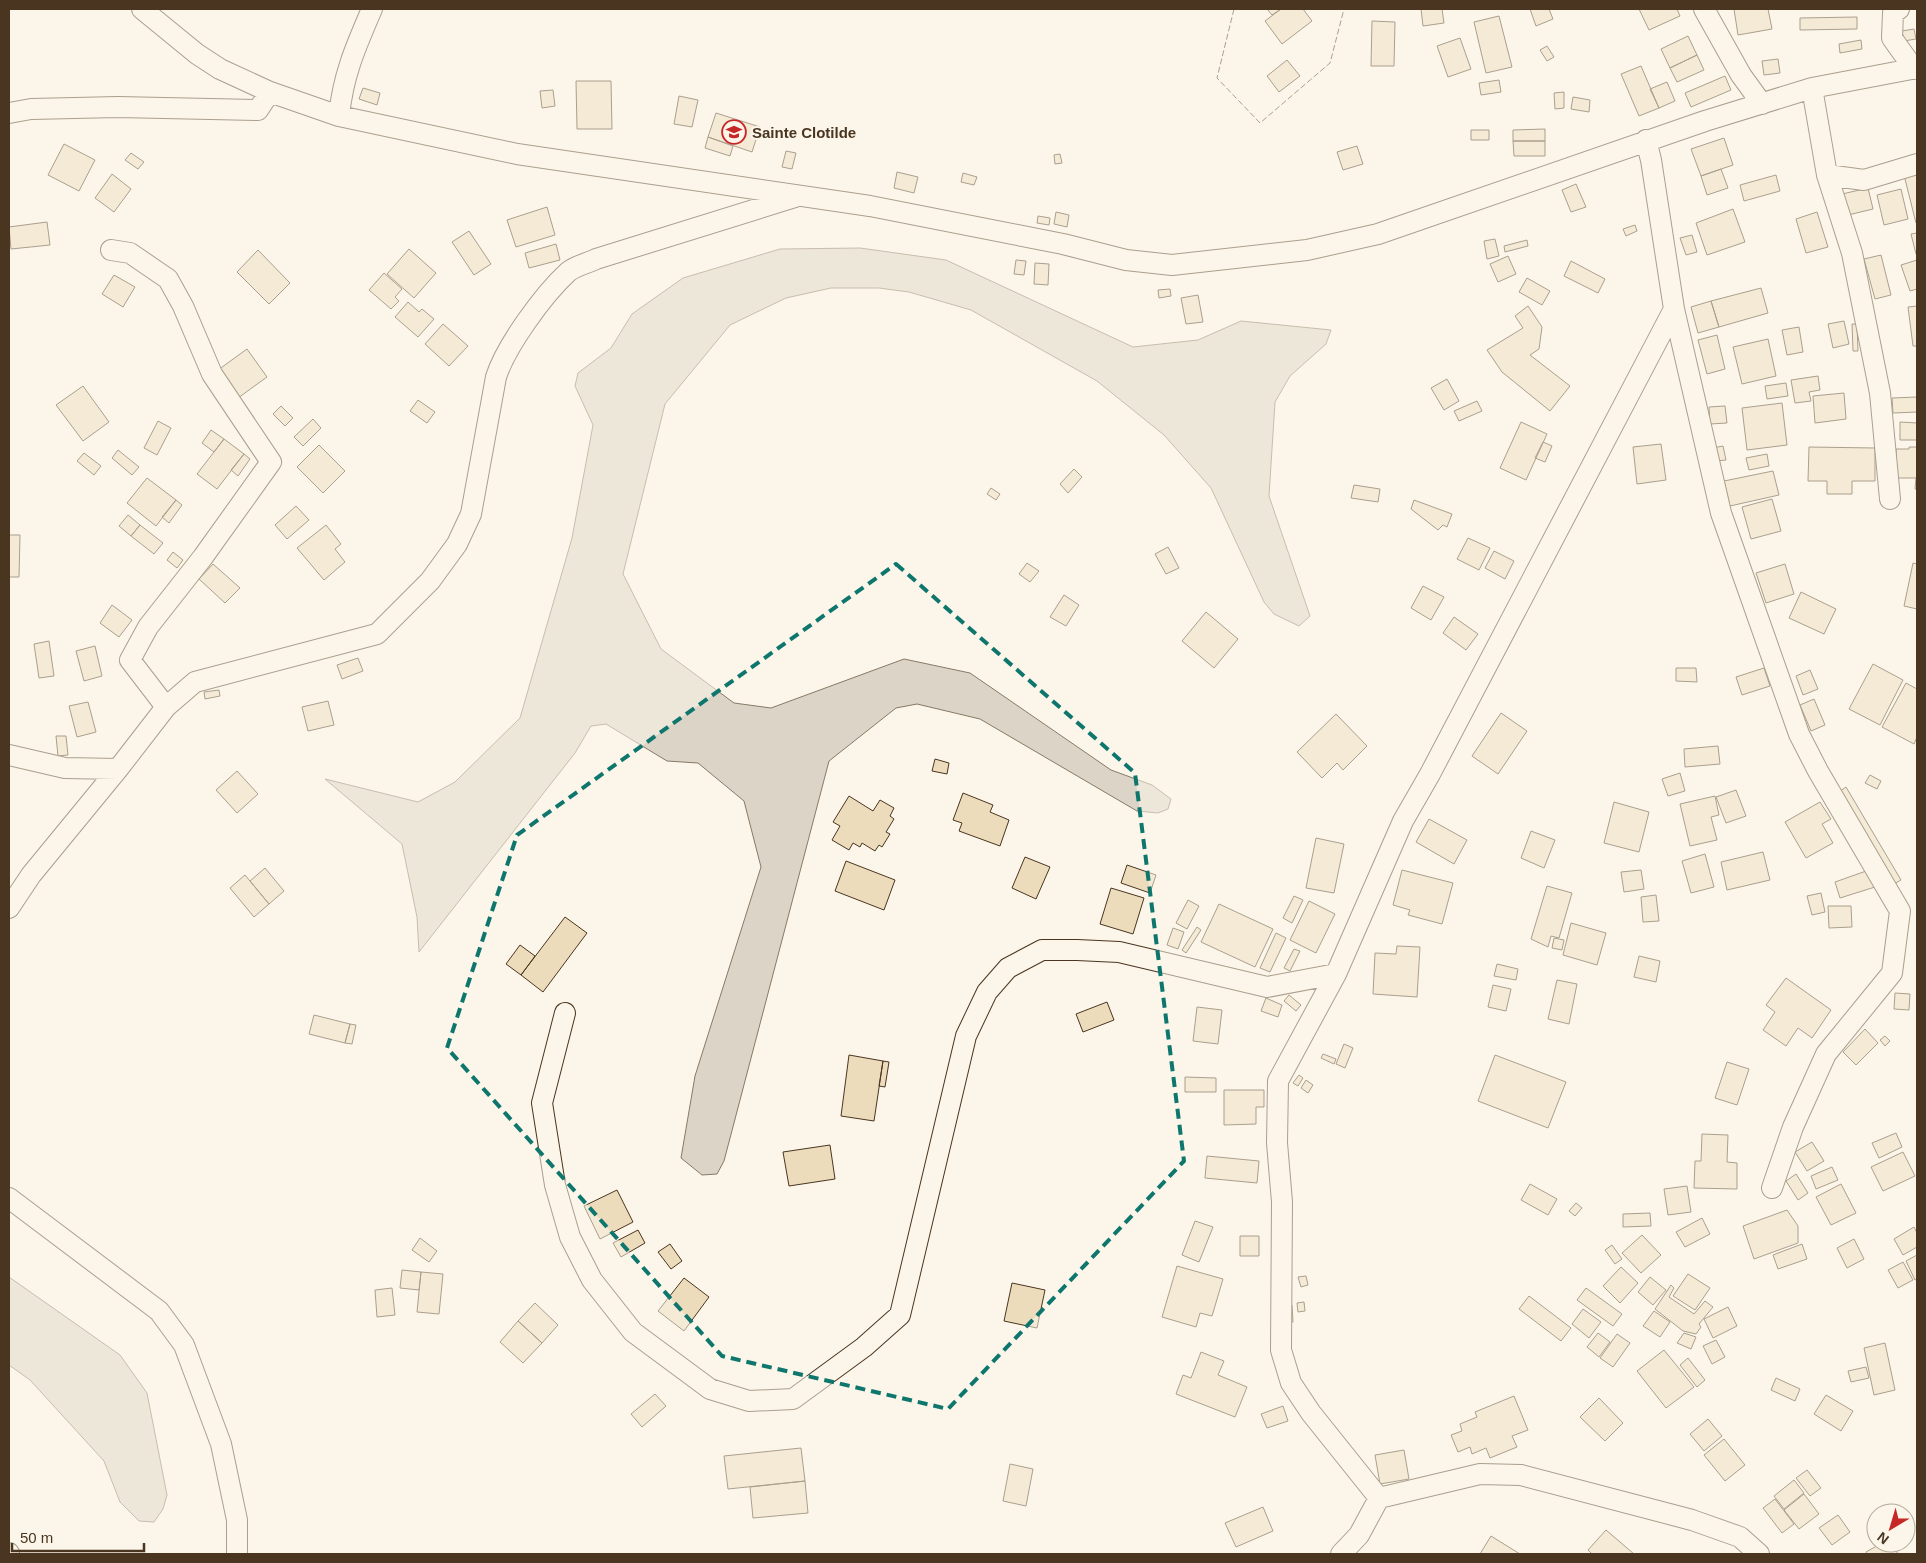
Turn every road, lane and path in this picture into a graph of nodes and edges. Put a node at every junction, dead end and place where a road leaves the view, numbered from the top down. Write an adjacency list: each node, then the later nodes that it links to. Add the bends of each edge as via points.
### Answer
1 (142, 9): 7 (street, via 196,54)
2 (372, 9): 10 (street, via 348,63)
3 (1704, 9): 8 (street, via 1741,75)
4 (1899, 9): 5 (street, via 1893,13 1892,38)
5 (1915, 68): 6 (street)
6 (1812, 88): 8 (street); 13 (street)
7 (270, 92): 9 (street, via 258,110 118,107 31,109); 10 (street)
8 (1762, 104): 11 (street)
9 (9, 113)
10 (339, 116): 14 (street, via 517,154)
11 (1646, 140): 14 (street, via 1378,234 1306,250 1172,265 1126,260 998,231); 16 (street)
12 (1917, 164): 13 (street, via 1864,180)
13 (1827, 175): 17 (street, via 1852,253 1880,393)
14 (799, 196): 18 (street, via 596,259 570,271 510,345 502,360 496,377 471,514 457,544 430,581 377,634 195,682)
15 (111, 250): 18 (street, via 130,253 168,279 212,374 271,462 148,628 130,660)
16 (1674, 309): 22 (street, via 1403,821); 24 (street, via 1721,514 1800,734 1818,771 1900,911 1892,973 1826,1054 1793,1126)
17 (1890, 499)
18 (166, 707): 20 (street)
19 (9, 755): 20 (street, via 65,768)
20 (118, 770): 21 (street, via 30,875)
21 (9, 908)
22 (1336, 974): 23 (street, via 1267,987 1119,952 1077,950 1042,950 1008,968 987,992 966,1036 900,1315 864,1347 793,1399 749,1401 710,1389 633,1332 592,1280 570,1237 556,1185 542,1103); 26 (street, via 1278,1081 1282,1202 1280,1350 1291,1382 1311,1413)
23 (565, 1013)
24 (1772, 1188)
25 (9, 1198): 27 (street, via 159,1311 184,1346 221,1444 237,1520)
26 (1379, 1498): 28 (street, via 1359,1535); 29 (street, via 1480,1474 1521,1475 1692,1520 1740,1537)
27 (237, 1554)
28 (1341, 1554)
29 (1759, 1554)

